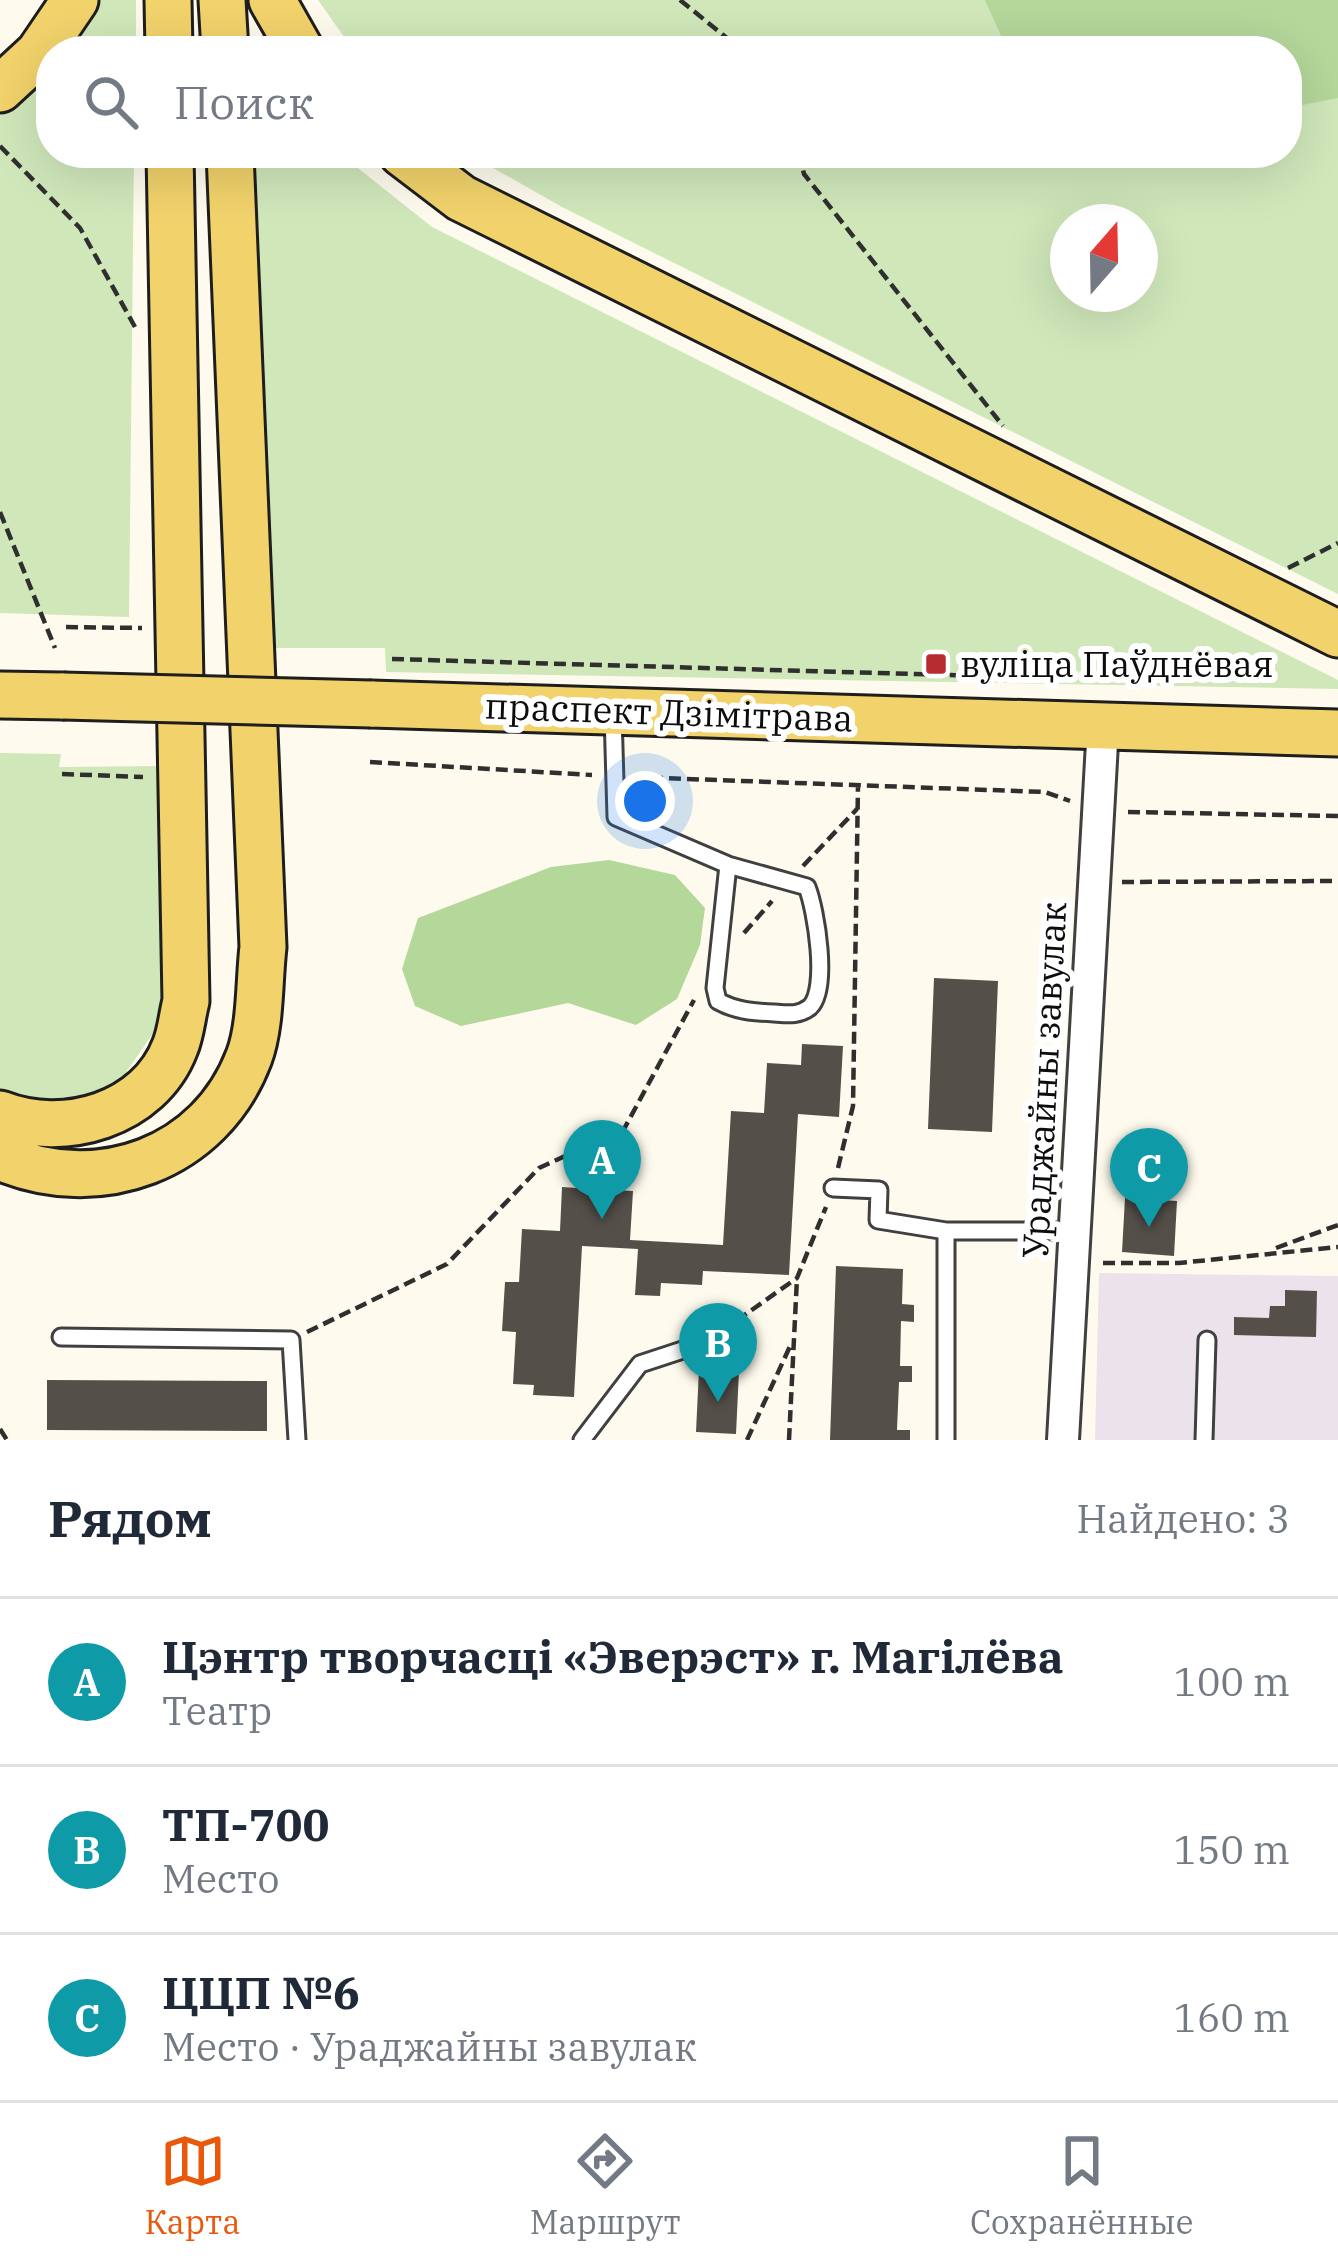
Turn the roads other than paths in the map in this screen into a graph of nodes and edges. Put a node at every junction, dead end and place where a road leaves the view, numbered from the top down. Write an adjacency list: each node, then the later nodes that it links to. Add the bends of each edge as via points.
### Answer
1 (75, 0): 5 (main road)
2 (168, 0): 6 (main road)
3 (222, 0): 7 (main road)
4 (272, 0): 8 (main road)
5 (50, 36)
6 (169, 36)
7 (224, 36)
8 (292, 36)
9 (36, 55): 10 (main road)
10 (0, 89)
11 (170, 168): 15 (main road)
12 (231, 168): 14 (main road)
13 (424, 168): 16 (main road, via 482,208)
14 (246, 486): 15 (main road); 23 (main road, via 263,947 250,1054 215,1118 137,1169 91,1177 33,1171)
15 (174, 488): 22 (main road, via 188,946 176,1047 135,1100 104,1114 69,1126)
16 (1338, 634)
17 (0, 694): 18 (main road, праспект Дзімітрава, bridge)
18 (614, 710): 19 (main road, праспект Дзімітрава); 21 (lane, via 616,818)
19 (1103, 724): 20 (main road, праспект Дзімітрава); 26 (street, Ураджайны завулак)
20 (1338, 733)
21 (728, 866): 21 (lane, via 718,1001 734,1010 797,1014 819,991 807,886)
22 (0, 1114)
23 (0, 1157)
24 (833, 1189): 25 (lane, via 879,1190 878,1220)
25 (946, 1231): 26 (lane); 32 (lane)
26 (1076, 1231): 33 (street, Ураджайны завулак)
27 (62, 1337): 30 (lane, via 291,1340)
28 (1207, 1340): 34 (lane)
29 (707, 1342): 31 (lane, via 640,1364)
30 (297, 1440)
31 (582, 1440)
32 (946, 1440)
33 (1063, 1440)
34 (1204, 1440)

